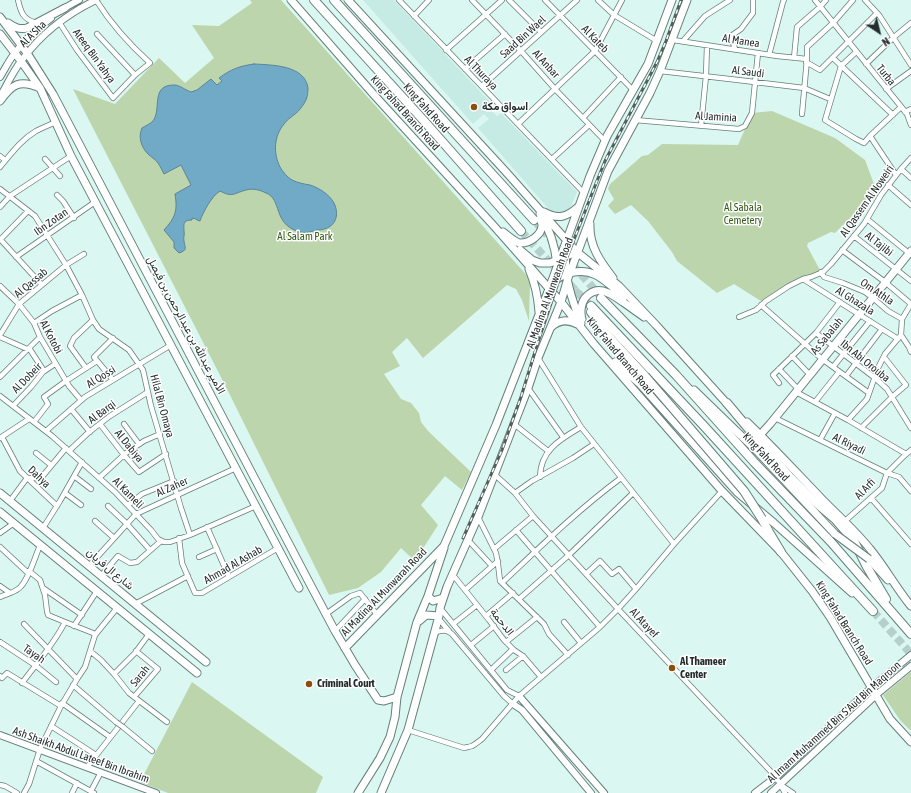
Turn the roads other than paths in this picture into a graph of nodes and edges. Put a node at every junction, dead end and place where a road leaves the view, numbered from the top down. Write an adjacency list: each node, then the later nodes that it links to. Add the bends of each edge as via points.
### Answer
1 (18, 0): 36 (street, via 23,16)
2 (79, 0): 27 (street)
3 (96, 0): 34 (street, Al A'Sha, via 78,8); 68 (street, Ateeq Bin Yahya, via 104,14 132,47 150,63)
4 (291, 0): 124 (main road, King Fahad Branch Road)
5 (314, 0): 125 (highway, King Fahd Road)
6 (334, 0): 123 (highway, King Fahd Road)
7 (399, 0): 32 (street, Al Thuraya)
8 (429, 0): 32 (street)
9 (472, 0): 29 (street, Al Anbar)
10 (502, 0): 29 (street)
11 (509, 0): 38 (street)
12 (545, 0): 30 (street, Al Kateb)
13 (577, 0): 30 (street, Saad Bin Wael)
14 (598, 0): 31 (street)
15 (622, 0): 31 (street)
16 (672, 0): 43 (main road, Al Madina Al Munwarah Road)
17 (688, 0): 44 (main road, Al Madina Al Munwarah Road)
18 (730, 0): 45 (street, via 705,16)
19 (753, 0): 50 (street, via 753,13 741,29 731,36)
20 (784, 0): 57 (street)
21 (814, 0): 26 (street, Turba)
22 (826, 0): 26 (street)
23 (852, 0): 35 (street)
24 (865, 0): 28 (street)
25 (352, 1): 112 (main road)
26 (820, 7): 35 (street, Turba); 58 (street, via 797,27)
27 (65, 8): 36 (main road)
28 (877, 13): 42 (street); 46 (street, Al Manea)
29 (486, 15): 41 (street, Al Anbar); 49 (street)
30 (560, 15): 38 (street, Saad Bin Wael); 52 (street, Al Kateb)
31 (614, 15): 43 (street); 52 (street)
32 (414, 16): 49 (street, Al Thuraya)
33 (2, 19): 36 (main road, via 17,29); 47 (main road, الأمير عبدالله بن عبدالرحمن بن فيصل)
34 (59, 22): 55 (street, Al A'Sha); 68 (street, Ateeq Bin Yahya, via 113,98)
35 (833, 23): 46 (street, Turba); 61 (street, via 807,47)
36 (40, 24): 47 (street, Al A'Sha)
37 (910, 26): 42 (street)
38 (541, 32): 51 (street, Saad Bin Wael)
39 (0, 34): 54 (main road, الأمير عبدالله بن عبدالرحمن بن فيصل)
40 (97, 34): 68 (street)
41 (505, 34): 51 (street, Al Anbar); 65 (street)
42 (894, 37): 62 (street); 63 (street)
43 (657, 40): 78 (main road, Al Madina Al Munwarah Road, via 648,64)
44 (673, 40): 45 (street, Al Manea); 67 (main road, Al Madina Al Munwarah Road)
45 (683, 41): 48 (street, Al Manea)
46 (848, 42): 53 (street, Turba); 59 (street, Al Manea)
47 (22, 45): 54 (street, Al A'Sha); 55 (main road, الأمير عبدالله بن عبدالرحمن بن فيصل)
48 (707, 45): 50 (street, Al Manea); 69 (street)
49 (446, 50): 65 (street, Al Thuraya)
50 (736, 50): 56 (street, Al Manea)
51 (521, 51): 73 (street, Saad Bin Wael); 76 (street, Al Anbar)
52 (595, 51): 71 (street, Al Kateb); 76 (street)
53 (856, 52): 62 (street, Turba); 64 (street)
54 (14, 53): 60 (main road, الأمير عبدالله بن عبدالرحمن بن فيصل); 70 (street, Al A'Sha)
55 (27, 53): 60 (street, Al A'Sha); 333 (main road, الأمير عبدالله بن عبدالرحمن بن فيصل, via 53,94)
56 (758, 53): 57 (street, Al Manea); 72 (street, Al Jaminia)
57 (769, 55): 58 (street, Al Manea)
58 (794, 58): 61 (street, Al Manea)
59 (833, 58): 61 (street, Al Manea, via 820,70); 64 (street)
60 (21, 61): 74 (main road, الأمير عبدالله بن عبدالرحمن بن فيصل); 79 (street, Al A'Sha)
61 (807, 61): 75 (street)
62 (866, 64): 77 (street, Turba)
63 (911, 65)
64 (841, 66): 80 (street); 86 (street)
65 (465, 69): 73 (street, Al Thuraya)
66 (911, 70): 77 (street)
67 (660, 72): 69 (street, Al Saudi); 88 (main road, Al Madina Al Munwarah Road)
68 (135, 75)
69 (706, 76): 72 (street, Al Saudi); 93 (street)
70 (0, 77)
71 (621, 77): 78 (street, Al Kateb); 87 (street)
72 (755, 82): 75 (street, Al Saudi); 93 (street, Al Jaminia, via 752,113 745,126 739,129)
73 (482, 86): 90 (street, Al Thuraya)
74 (40, 88): 81 (main road, via 26,83 18,85 10,89); 89 (main road, الأمير عبدالله بن عبدالرحمن بن فيصل)
75 (804, 88): 80 (street, Al Saudi); 85 (street)
76 (555, 89): 87 (street, Al Anbar); 90 (street)
77 (886, 89): 82 (street, Turba)
78 (633, 90): 95 (main road, Al Madina Al Munwarah Road)
79 (0, 97)
80 (830, 99): 94 (street, via 825,120 864,143)
81 (0, 101)
82 (901, 107): 84 (street, Turba); 86 (street)
83 (911, 108): 84 (street)
84 (905, 112): 92 (street, Turba)
85 (802, 114)
86 (893, 115): 94 (street)
87 (583, 118): 91 (street, Al Anbar)
88 (635, 120): 93 (street, Al Jaminia); 120 (main road, Al Madina Al Munwarah Road, via 608,171)
89 (56, 122): 97 (main road, الأمير عبدالله بن عبدالرحمن بن فيصل); 101 (street, via 24,139)
90 (518, 124): 100 (street, Al Thuraya)
91 (589, 125): 95 (street, Al Anbar); 100 (street)
92 (911, 125)
93 (701, 126)
94 (870, 136): 105 (street)
95 (605, 141): 110 (main road, Al Madina Al Munwarah Road)
96 (0, 156): 101 (street)
97 (71, 156): 103 (street); 114 (main road, الأمير عبدالله بن عبدالرحمن بن فيصل)
98 (911, 158): 104 (street, Al Qassem Al Noweiri)
99 (45, 159): 103 (street)
100 (552, 159): 110 (street, Al Thuraya)
101 (6, 160): 102 (street)
102 (0, 167)
103 (52, 168): 106 (street); 113 (street)
104 (900, 169): 105 (street, Al Qassem Al Noweiri); 107 (street)
105 (896, 175): 108 (street, Al Qassem Al Noweiri)
106 (60, 176)
107 (911, 178)
108 (888, 185): 116 (street); 122 (street, Al Qassem Al Noweiri)
109 (0, 189): 113 (street, Hilal Bin Omaya)
110 (584, 193): 115 (main road, Al Madina Al Munwarah Road)
111 (57, 195): 121 (street)
112 (527, 195): 118 (main road); 124 (main road, via 542,225 535,238 525,243 517,242); 135 (main road, via 550,232)
113 (10, 196): 117 (street); 119 (street, Hilal Bin Omaya)
114 (96, 202): 121 (street, Ibn Zotan); 176 (main road, الأمير عبدالله بن عبدالرحمن بن فيصل)
115 (579, 205): 118 (main road, via 563,216 552,216); 129 (main road, Al Madina Al Munwarah Road)
116 (911, 205)
117 (0, 207)
118 (540, 210): 129 (main road)
119 (28, 211): 126 (street, Hilal Bin Omaya, via 35,216); 128 (street)
120 (591, 216): 131 (main road, Al Madina Al Munwarah Road); 147 (main road, via 590,231 594,248)
121 (74, 218): 126 (street, Ibn Zotan)
122 (867, 219): 127 (street, Al Qassem Al Noweiri); 133 (street)
123 (534, 220)
124 (493, 225): 135 (main road, via 532,260 540,263); 136 (main road, King Fahad Branch Road)
125 (521, 231)
126 (47, 236): 134 (street, Ibn Zotan); 137 (street, Hilal Bin Omaya)
127 (854, 236): 130 (street, Al Qassem Al Noweiri); 138 (street, Al Tajibi)
128 (0, 240): 134 (street)
129 (567, 240): 131 (main road); 135 (main road, Al Madina Al Munwarah Road)
130 (842, 250): 139 (street, Al Qassem Al Noweiri); 144 (street)
131 (577, 252): 135 (main road); 140 (main road, Al Madina Al Munwarah Road); 147 (main road)
132 (84, 254): 137 (street, Al Qassab)
133 (910, 254): 138 (main road, As Sabalah)
134 (16, 257): 145 (street)
135 (560, 260): 140 (main road); 141 (main road); 148 (main road, Al Madina Al Munwarah Road)
136 (527, 264): 148 (main road, King Fahad Branch Road); 159 (main road, via 536,289)
137 (66, 266): 145 (street, Al Qassab); 149 (street, Hilal Bin Omaya)
138 (896, 269): 143 (street, Al Tajibi); 144 (main road, As Sabalah)
139 (821, 272): 142 (street, Al Qassem Al Noweiri); 151 (street, Om Athla, via 824,278 858,288)
140 (568, 275): 141 (main road); 152 (main road, Al Madina Al Munwarah Road); 165 (main road, via 581,272 596,275); 174 (main road, via 582,327)
141 (559, 278): 148 (main road); 152 (main road)
142 (802, 279): 153 (street, Al Ghazala); 156 (street, Al Qassem Al Noweiri)
143 (911, 281)
144 (886, 282): 151 (main road, As Sabalah); 155 (street)
145 (42, 285): 154 (street, Al Qassab)
146 (0, 286): 154 (street, Al Kotobi)
147 (619, 286): 165 (main road)
148 (549, 289): 152 (main road, King Fahad Branch Road); 159 (main road, Al Madina Al Munwarah Road)
149 (82, 294): 162 (street, Hilal Bin Omaya); 164 (street)
150 (602, 298): 194 (highway, King Fahd Road)
151 (873, 298): 158 (main road, As Sabalah); 161 (street, Om Athla)
152 (561, 302): 166 (main road, King Fahad Branch Road); 167 (main road, Al Madina Al Munwarah Road)
153 (840, 302): 158 (street, Al Ghazala); 169 (street)
154 (19, 304): 164 (street, Al Kotobi); 170 (street, Al Qassab)
155 (911, 304): 157 (street)
156 (761, 305): 160 (street, Al Qassem Al Noweiri); 175 (street)
157 (909, 311): 161 (street)
158 (859, 314): 163 (street, Al Ghazala); 177 (main road, As Sabalah)
159 (539, 315): 290 (main road, Al Madina Al Munwarah Road, via 496,425)
160 (739, 317)
161 (902, 319): 172 (street)
162 (93, 320): 173 (street, Hilal Bin Omaya, via 99,329); 190 (street, via 74,338 70,346)
163 (870, 321): 168 (street, Al Ghazala); 180 (street)
164 (34, 323): 171 (street, Al Kotobi)
165 (656, 325): 174 (main road, via 608,292 594,291 583,300 581,307 581,316); 210 (main road)
166 (580, 326): 167 (main road, via 572,321 562,320); 174 (main road, King Fahad Branch Road)
167 (551, 327): 183 (main road, Al Madina Al Munwarah Road)
168 (882, 329): 172 (street, Al Ghazala); 187 (street)
169 (816, 332): 175 (street); 177 (street, Ibn Abi Orouba)
170 (0, 336): 178 (street)
171 (40, 337): 178 (street); 186 (street, Al Kotobi)
172 (899, 337): 179 (street, Al Ghazala); 182 (street)
173 (113, 338): 185 (street, via 94,357); 188 (street, Hilal Bin Omaya, via 129,350)
174 (594, 344): 254 (main road, King Fahad Branch Road); 332 (main road, via 639,383 737,492)
175 (805, 344): 181 (street); 184 (street)
176 (171, 345): 188 (street, Al Qossi); 244 (main road, الأمير عبدالله بن عبدالرحمن بن فيصل)
177 (833, 346): 180 (street, Ibn Abi Orouba); 184 (main road, As Sabalah)
178 (28, 349): 192 (street); 197 (street)
179 (911, 352)
180 (843, 354): 187 (street, Ibn Abi Orouba); 189 (street)
181 (792, 356): 191 (street); 195 (street)
182 (884, 357): 198 (street); 207 (street, via 906,385)
183 (538, 358): 202 (main road, Al Madina Al Munwarah Road); 223 (street)
184 (822, 359): 189 (street); 195 (main road, As Sabalah)
185 (97, 360): 190 (street); 199 (street)
186 (55, 364): 192 (street, Al Dobeir); 200 (street, Al Kotobi)
187 (856, 364): 196 (street); 198 (street, Ibn Abi Orouba)
188 (139, 365): 199 (street, Al Qossi); 204 (street, Hilal Bin Omaya, via 143,370)
189 (833, 367): 193 (street)
190 (86, 368): 200 (street)
191 (779, 369): 201 (street, via 773,375); 203 (street)
192 (44, 371): 211 (street, Al Dobeir)
193 (840, 372): 196 (street); 209 (street)
194 (676, 375): 319 (main road, bridge, via 759,453 835,534 869,559); 351 (highway, King Fahd Road, via 754,462 831,542)
195 (810, 375): 203 (main road, As Sabalah)
196 (846, 376): 205 (street)
197 (0, 377)
198 (875, 378): 205 (street); 207 (street, Ibn Abi Orouba)
199 (113, 380): 208 (street, Al Qossi)
200 (66, 381): 208 (street, Al Kotobi); 219 (street, via 44,397 48,404)
201 (779, 383)
202 (528, 388): 222 (main road, Al Madina Al Munwarah Road); 230 (street)
203 (797, 391): 209 (street); 216 (main road, As Sabalah)
204 (148, 392): 220 (street, Al Barqi); 228 (street, Hilal Bin Omaya)
205 (869, 393): 217 (street, via 867,399)
206 (0, 397): 211 (street, Al Kameli)
207 (892, 397): 218 (street, Ibn Abi Orouba); 224 (street)
208 (81, 400): 212 (street, Al Qossi)
209 (815, 402): 213 (street)
210 (727, 403): 229 (main road); 351 (highway, via 789,476 835,519 854,541 887,601)
211 (13, 406): 215 (street, Al Kameli)
212 (72, 409): 226 (street, Al Qossi); 227 (street)
213 (835, 413): 217 (street); 232 (street)
214 (911, 417): 218 (street)
215 (29, 418): 219 (street, Al Kameli); 231 (street)
216 (775, 418): 229 (main road, As Sabalah); 232 (street, Al Riyadi)
217 (848, 420): 224 (street)
218 (906, 420): 225 (street, Ibn Abi Orouba)
219 (34, 422): 226 (street, Al Kameli)
220 (100, 424): 227 (street, Al Barqi); 241 (street, Al Dabiya)
221 (124, 424): 233 (street)
222 (514, 424): 237 (street); 246 (main road, Al Madina Al Munwarah Road)
223 (581, 427): 230 (street); 234 (street)
224 (861, 428): 240 (street)
225 (911, 428)
226 (46, 432): 235 (street, Al Kameli)
227 (90, 432): 235 (street, Al Barqi)
228 (160, 434): 233 (street); 239 (street, Hilal Bin Omaya)
229 (760, 435): 273 (main road)
230 (563, 437): 237 (street)
231 (1, 438): 249 (street, Dahya, via 20,471)
232 (820, 440): 245 (street, Al Riyadi)
233 (140, 444): 241 (street)
234 (594, 444): 248 (street); 251 (street)
235 (67, 450): 242 (street, Al Kameli); 243 (street, Al Barqi)
236 (911, 450): 240 (street, Al Arfi)
237 (548, 451): 248 (street, via 540,468)
238 (36, 453): 243 (street)
239 (166, 454): 241 (street, Al Dabiya, via 140,472); 252 (street, Hilal Bin Omaya)
240 (906, 454): 245 (street, Al Arfi)
241 (124, 455): 250 (street)
242 (82, 462): 247 (street); 250 (street, Al Kameli)
243 (51, 465): 249 (street, Al Barqi, via 41,478)
244 (236, 468): 260 (street, Al Zaher); 267 (main road, الأمير عبدالله بن عبدالرحمن بن فيصل)
245 (887, 473): 255 (street, Al Riyadi, via 899,477); 261 (street, Al Arfi, via 882,488)
246 (494, 474): 259 (street, Al Atayef); 271 (main road, Al Madina Al Munwarah Road)
247 (74, 476): 253 (street); 257 (street)
248 (540, 477): 259 (street)
249 (27, 478): 262 (street); 265 (street, Dahya)
250 (99, 478): 264 (street, Al Kameli)
251 (621, 478): 258 (street); 281 (street, via 598,494)
252 (174, 481): 260 (street, Hilal Bin Omaya); 264 (street, Al Zaher, via 142,494)
253 (91, 488)
254 (722, 491): 287 (street); 297 (main road, King Fahad Branch Road)
255 (911, 491)
256 (0, 493): 262 (main road, شارع ال فريان)
257 (65, 493): 263 (street); 265 (street)
258 (633, 493): 287 (street); 298 (street)
259 (515, 494): 270 (street, Al Atayef)
260 (177, 495): 269 (street, Al Zaher); 280 (street, Hilal Bin Omaya)
261 (871, 498): 273 (street, Al Arfi); 284 (street)
262 (10, 501): 277 (main road, شارع ال فريان)
263 (81, 505)
264 (128, 505): 269 (street, Al Kameli)
265 (57, 506): 277 (street)
266 (108, 506): 275 (street)
267 (256, 506): 276 (street); 292 (main road, الأمير عبدالله بن عبدالرحمن بن فيصل)
268 (0, 512): 274 (main road)
269 (136, 514): 275 (street, Al Zaher); 286 (street, Al Kameli)
270 (533, 516): 278 (street); 281 (street, Al Atayef)
271 (478, 517): 285 (main road, Al Madina Al Munwarah Road); 295 (street)
272 (95, 521): 282 (street)
273 (845, 521): 319 (main road, via 883,565)
274 (14, 523): 279 (street); 289 (main road)
275 (127, 524): 282 (street, Al Zaher); 294 (street)
276 (207, 527): 280 (street); 293 (street)
277 (43, 528): 301 (main road, شارع ال فريان)
278 (516, 530): 295 (street); 296 (street)
279 (0, 533)
280 (190, 535): 283 (street)
281 (551, 536): 296 (street); 298 (street, Al Atayef)
282 (114, 538): 301 (street, Al Zaher)
283 (179, 538): 286 (street, via 170,542); 308 (street, via 182,563)
284 (909, 538): 288 (street)
285 (468, 540): 302 (street); 306 (main road, Al Madina Al Munwarah Road)
286 (161, 541): 294 (street)
287 (674, 544): 314 (street)
288 (911, 544)
289 (40, 545): 304 (street); 316 (main road)
290 (444, 546): 320 (main road, Al Madina Al Munwarah Road); 357 (main road, Al Madina Al Munwarah Road)
291 (0, 547): 304 (street)
292 (278, 548): 309 (street, Ahmad Al Ashab); 313 (main road, الأمير عبدالله بن عبدالرحمن بن فيصل)
293 (217, 549): 299 (street); 309 (street)
294 (150, 550): 307 (street, via 137,562 130,563 118,556)
295 (494, 550): 300 (street)
296 (535, 552): 303 (street); 310 (street)
297 (781, 552): 332 (highway, bridge, via 744,491 610,338 591,309 699,420); 377 (main road, King Fahad Branch Road, via 830,617)
298 (569, 555): 303 (street); 305 (street, Al Atayef)
299 (200, 557)
300 (498, 561): 302 (street); 310 (street)
301 (88, 566): 307 (main road, شارع ال فريان)
302 (492, 566): 315 (street)
303 (552, 570): 324 (street); 345 (street)
304 (29, 572): 312 (street, via 40,580); 317 (street, via 23,584)
305 (586, 574): 314 (street, via 600,561 612,574 619,569); 330 (street, Al Atayef)
306 (453, 575): 315 (street, الدحمة); 322 (main road, Al Madina Al Munwarah Road)
307 (101, 576): 325 (main road, شارع ال فريان)
308 (188, 576): 309 (street, Ahmad Al Ashab, via 195,593 202,593); 325 (street)
309 (229, 577)
310 (502, 583): 318 (street)
311 (0, 586): 317 (street)
312 (43, 588): 334 (street); 338 (street, via 48,615)
313 (299, 588)
314 (636, 589): 330 (street)
315 (465, 590): 326 (street, الدحمة)
316 (97, 592): 328 (main road); 334 (street)
317 (10, 593): 321 (street)
318 (513, 593): 324 (street); 335 (street)
319 (902, 595): 327 (main road)
320 (428, 596): 322 (main road, via 433,601); 339 (main road, Al Madina Al Munwarah Road)
321 (0, 597)
322 (443, 598): 329 (main road, Al Madina Al Munwarah Road)
323 (365, 599): 331 (street); 333 (street, via 360,593 350,596); 346 (street)
324 (519, 599): 337 (street)
325 (135, 604): 364 (main road, شارع ال فريان)
326 (477, 605): 335 (street, الدحمة); 342 (street)
327 (911, 606)
328 (117, 608): 349 (street); 350 (main road)
329 (440, 608): 336 (main road, Al Madina Al Munwarah Road); 342 (street)
330 (618, 608): 345 (street); 397 (street, Al Atayef)
331 (375, 612)
332 (873, 612)
333 (326, 614): 346 (main road, الأمير عبدالله بن عبدالرحمن بن فيصل)
334 (82, 615): 343 (street)
335 (486, 616): 344 (street, الدحمة)
336 (438, 617): 339 (main road, via 426,615); 347 (street); 348 (main road, Al Madina Al Munwarah Road)
337 (537, 617): 353 (street); 361 (street)
338 (64, 622): 343 (street); 356 (street)
339 (417, 622): 381 (main road, Al Madina Al Munwarah Road)
340 (564, 622): 354 (street)
341 (24, 624): 356 (street)
342 (453, 624): 355 (street)
343 (74, 626): 349 (street)
344 (494, 626): 353 (street, الدحمة); 355 (street)
345 (600, 627): 354 (street)
346 (335, 631): 357 (main road, الأمير عبدالله بن عبدالرحمن بن فيصل)
347 (449, 631): 348 (street); 383 (street)
348 (434, 633): 387 (main road, Al Madina Al Munwarah Road)
349 (94, 634): 359 (street)
350 (149, 634): 360 (street); 369 (main road)
351 (911, 634)
352 (0, 642): 365 (street, Tayah)
353 (506, 642): 358 (street, الدحمة)
354 (581, 643): 361 (street)
355 (471, 645): 367 (street)
356 (48, 648): 365 (street); 373 (street)
357 (345, 648): 381 (main road, Al Madina Al Munwarah Road, via 378,700)
358 (513, 649): 363 (street, الدحمة); 367 (street)
359 (90, 651): 370 (street); 373 (street, via 85,667)
360 (136, 651): 370 (street); 380 (street, Sarah, via 158,669)
361 (568, 655): 372 (street)
362 (911, 655): 377 (street, Al Imam Muhammed Bin S'Aud Bin Maqroon)
363 (523, 656): 368 (street); 372 (street, الدحمة)
364 (206, 662)
365 (35, 665): 374 (street); 375 (street, Tayah)
366 (911, 666): 378 (street, Al Imam Muhammed Bin S'Aud Bin Maqroon)
367 (491, 670): 379 (street, via 508,690)
368 (506, 670)
369 (196, 673)
370 (114, 674): 380 (street)
371 (0, 676): 374 (street, via 2,678 7,673)
372 (541, 677): 379 (street)
373 (77, 679): 376 (street)
374 (22, 682): 384 (street)
375 (56, 682)
376 (73, 686): 384 (street); 392 (street, bridge)
377 (871, 688): 378 (main road, King Fahad Branch Road); 397 (street, Al Imam Muhammed Bin S'Aud Bin Maqroon)
378 (876, 695): 390 (main road, King Fahad Branch Road, via 890,719); 400 (street, Al Imam Muhammed Bin S'Aud Bin Maqroon)
379 (519, 696): 383 (street); 410 (street)
380 (134, 697): 382 (street)
381 (397, 697): 407 (main road, Al Madina Al Munwarah Road, via 390,737)
382 (138, 701): 385 (street); 389 (street)
383 (513, 704): 387 (street, via 482,739 464,748); 409 (street, via 522,710)
384 (61, 705): 386 (street); 389 (street)
385 (167, 722)
386 (51, 726): 391 (street); 393 (street)
387 (408, 730): 408 (main road, Al Madina Al Munwarah Road)
388 (0, 735): 391 (street, Ash Shaikh Abdul Lateef Bin Ibrahim)
389 (110, 737): 393 (street)
390 (911, 742)
391 (40, 750): 394 (street); 395 (street, Ash Shaikh Abdul Lateef Bin Ibrahim)
392 (152, 751)
393 (96, 755): 395 (street)
394 (36, 761): 398 (street); 404 (street)
395 (87, 767): 396 (street, Ash Shaikh Abdul Lateef Bin Ibrahim)
396 (101, 772): 401 (street, Ash Shaikh Abdul Lateef Bin Ibrahim); 402 (street)
397 (776, 777): 400 (street, Al Atayef); 411 (street, Al Imam Muhammed Bin S'Aud Bin Maqroon)
398 (77, 783): 402 (street); 405 (street)
399 (0, 785): 403 (street)
400 (781, 785): 412 (street, Al Imam Muhammed Bin S'Aud Bin Maqroon); 413 (street, Al Atayef); 414 (street, Al Atayef)
401 (138, 790): 406 (street, Ash Shaikh Abdul Lateef Bin Ibrahim)
402 (93, 792)
403 (17, 793)
404 (24, 793)
405 (72, 793)
406 (156, 793)
407 (358, 793)
408 (382, 793)
409 (591, 793)
410 (604, 793)
411 (756, 793)
412 (771, 793)
413 (785, 793)
414 (792, 793)

